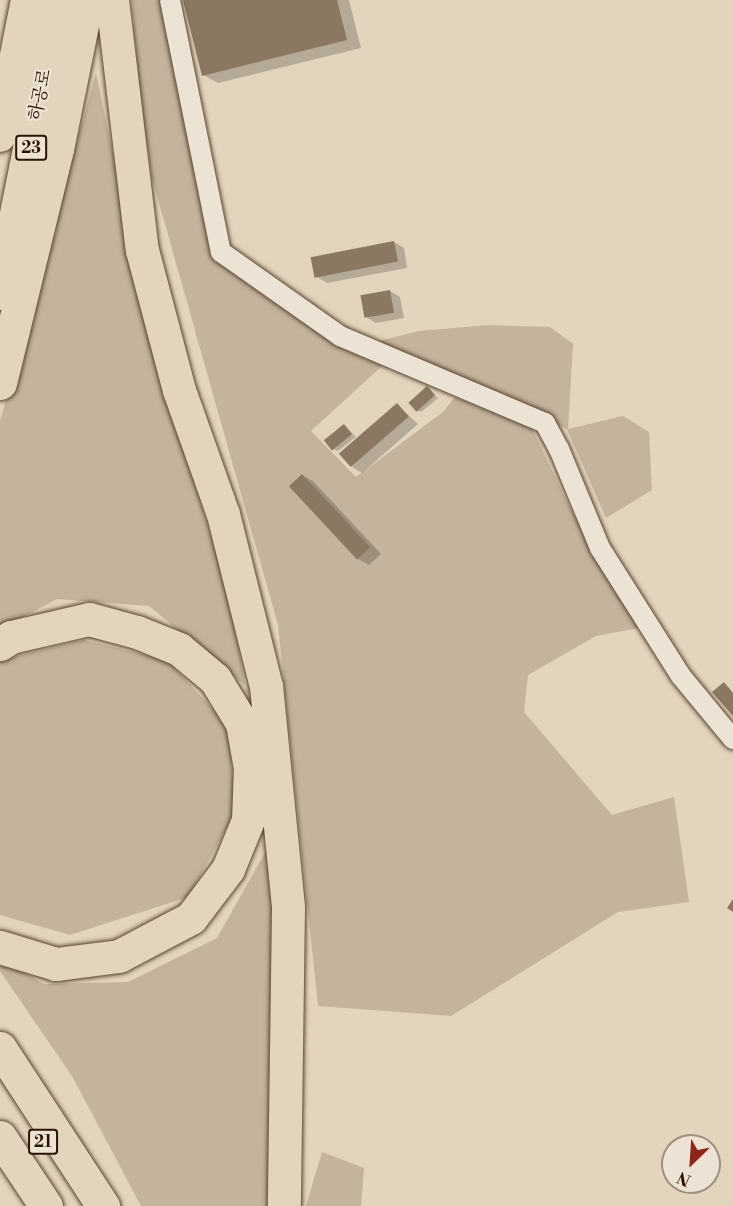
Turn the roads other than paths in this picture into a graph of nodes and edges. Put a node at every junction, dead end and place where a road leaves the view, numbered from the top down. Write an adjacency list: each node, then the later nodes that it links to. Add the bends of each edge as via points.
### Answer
1 (27, 0): 6 (main road, 하공로 / 23)
2 (59, 0): 7 (main road, 하공로 / 23)
3 (87, 0): 8 (highway, via 57,149)
4 (112, 0): 18 (highway, via 142,250 179,390 223,514 266,686 288,907)
5 (170, 0): 10 (street, via 221,252 340,336 545,423 600,548 681,676)
6 (0, 136)
7 (0, 294)
8 (0, 382)
9 (0, 644): 11 (highway, via 11,637 89,619 178,649 215,679 242,723 250,768 248,820 228,870 191,918 119,956 56,964)
10 (733, 739)
11 (0, 947)
12 (0, 1048): 17 (highway)
13 (0, 1078): 16 (highway, 21)
14 (0, 1137): 15 (highway, 21)
15 (46, 1206)
16 (85, 1206)
17 (103, 1206)
18 (284, 1206)

